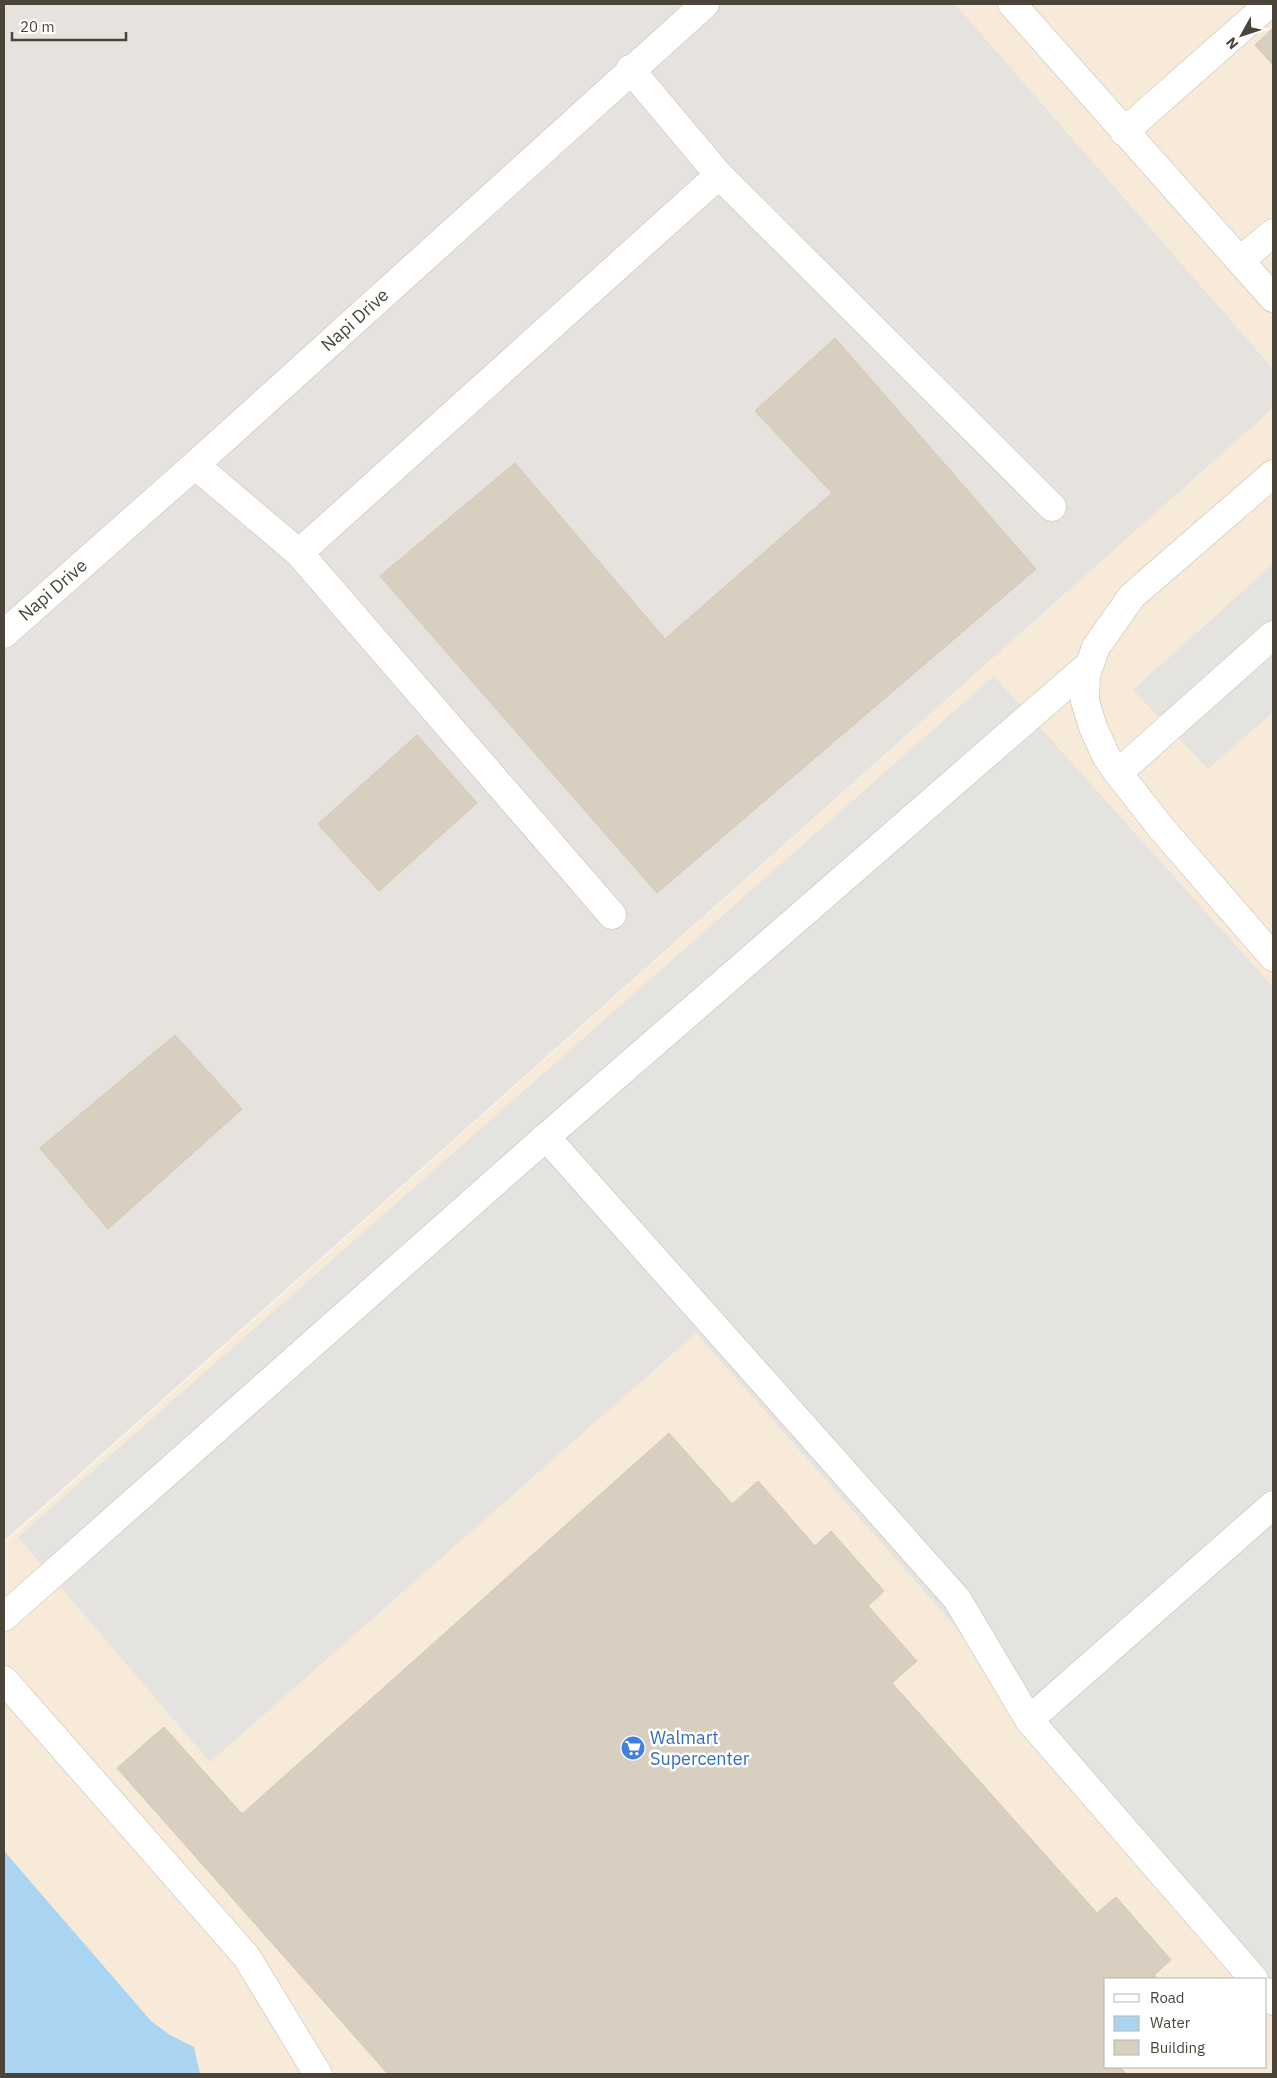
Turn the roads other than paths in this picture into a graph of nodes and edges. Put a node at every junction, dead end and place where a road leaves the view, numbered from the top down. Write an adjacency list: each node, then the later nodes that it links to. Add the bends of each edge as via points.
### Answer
1 (705, 4): 4 (street, Napi Drive)
2 (1012, 4): 5 (street)
3 (1269, 4): 5 (street)
4 (630, 69): 6 (street); 10 (street, Napi Drive)
5 (1124, 132): 8 (street)
6 (719, 175): 12 (street); 13 (street)
7 (1273, 233): 8 (street)
8 (1241, 260): 9 (street)
9 (1273, 298)
10 (195, 465): 13 (street); 14 (street, Napi Drive)
11 (1273, 474): 16 (street, via 1132,596 1096,646)
12 (1052, 507)
13 (299, 553): 18 (street)
14 (4, 634)
15 (1273, 634): 17 (street)
16 (1090, 664): 17 (street, via 1085,701 1106,756); 20 (street)
17 (1118, 773): 19 (street, via 1162,830)
18 (612, 915)
19 (1273, 957)
20 (546, 1137): 22 (street); 24 (street, via 957,1599)
21 (1273, 1505): 24 (street)
22 (4, 1617)
23 (4, 1680): 26 (street, via 246,1956)
24 (1029, 1720): 25 (street)
25 (1253, 1978)
26 (318, 2074)

